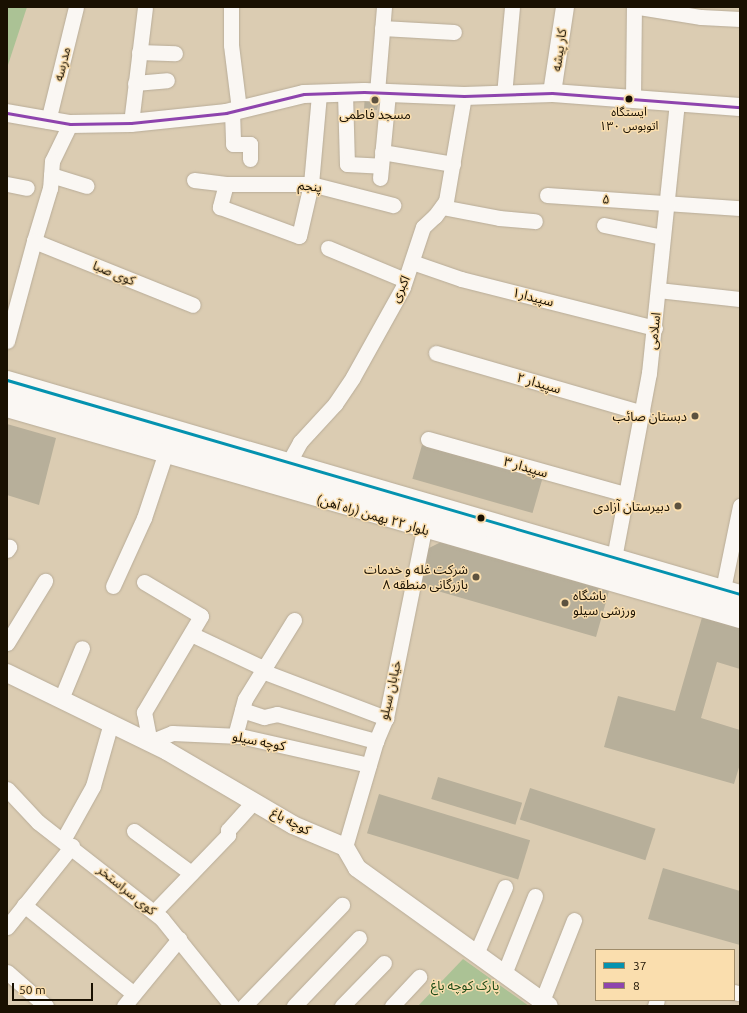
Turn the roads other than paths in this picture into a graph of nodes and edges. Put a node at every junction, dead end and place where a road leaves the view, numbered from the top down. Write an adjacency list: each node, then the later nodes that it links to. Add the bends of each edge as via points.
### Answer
1 (76, 7): 28 (street, مدرسه)
2 (231, 7): 26 (street)
3 (384, 7): 11 (street)
4 (512, 7): 21 (street)
5 (565, 7): 19 (main road, کار پیشه)
6 (634, 7): 23 (street)
7 (639, 7): 9 (street)
8 (145, 8): 13 (street)
9 (685, 11): 10 (street)
10 (740, 19)
11 (382, 28): 12 (street); 18 (street)
12 (454, 32)
13 (139, 52): 14 (street); 16 (street)
14 (174, 53)
15 (167, 80): 16 (street)
16 (135, 83): 29 (street)
17 (345, 92): 18 (main road); 20 (main road); 33 (street, via 347,164)
18 (382, 93): 22 (main road); 33 (street)
19 (552, 93): 21 (main road); 23 (main road)
20 (318, 94): 26 (main road, via 304,94); 38 (street)
21 (504, 95): 22 (main road)
22 (464, 96): 32 (street, اکبری)
23 (633, 99): 24 (main road)
24 (677, 102): 25 (main road); 42 (street, اسلامی)
25 (740, 106)
26 (235, 110): 29 (main road); 31 (street, via 233,144 250,144)
27 (7, 113): 28 (main road)
28 (48, 121): 30 (main road)
29 (131, 123): 30 (main road)
30 (70, 124): 34 (street, via 52,161)
31 (250, 159)
32 (453, 164): 33 (street); 44 (street, اکبری, via 446,201)
33 (381, 165)
34 (51, 175): 39 (street); 49 (street, via 50,188)
35 (194, 180): 37 (street, پنجم)
36 (7, 184): 40 (street)
37 (226, 184): 38 (street, پنجم); 38 (street, via 220,207 299,236)
38 (311, 184): 43 (street, پنجم)
39 (86, 186)
40 (27, 188)
41 (547, 195): 42 (street, ۵)
42 (666, 203): 45 (street, ۵); 48 (street, اسلامی)
43 (393, 206)
44 (442, 207): 46 (street, via 499,218); 51 (street, اکبری, via 423,227)
45 (740, 208)
46 (535, 221)
47 (604, 225): 48 (street)
48 (662, 237): 53 (street, اسلامی)
49 (34, 241): 55 (street, کوی صبا); 57 (street)
50 (328, 248): 52 (street)
51 (412, 262): 52 (street, اکبری); 56 (street, سپیدار۱, via 462,279)
52 (405, 280): 65 (street, اکبری, via 353,376 335,404 300,442)
53 (658, 290): 54 (street); 56 (street, اسلامی)
54 (740, 299)
55 (193, 305)
56 (655, 328): 62 (street, اسلامی)
57 (7, 341)
58 (436, 353): 62 (street, سپیدار ۲)
59 (7, 380): 65 (main road, بلوار ۲۲ بهمن (راه آهن))
60 (7, 394): 68 (street)
61 (7, 408): 64 (main road, بلوار ۲۲ بهمن (راه آهن))
62 (642, 414): 66 (street, اسلامی)
63 (428, 439): 66 (street, سپیدار ۳)
64 (165, 455): 68 (main road, بلوار ۲۲ بهمن (راه آهن)); 72 (street, via 144,518)
65 (289, 462): 68 (main road, بلوار ۲۲ بهمن (راه آهن))
66 (625, 494): 69 (street, اسلامی)
67 (740, 506): 73 (street)
68 (423, 516): 69 (main road, بلوار ۲۲ بهمن (راه آهن)); 75 (street); 77 (main road, بلوار ۲۲ بهمن (راه آهن)); 85 (street, خیابان سیلو)
69 (614, 558): 73 (main road, بلوار ۲۲ بهمن (راه آهن))
70 (45, 580): 79 (street)
71 (144, 582): 78 (street, via 201,616)
72 (113, 586)
73 (723, 589): 74 (main road, بلوار ۲۲ بهمن (راه آهن))
74 (740, 594)
75 (740, 608)
76 (294, 620): 81 (street)
77 (740, 620)
78 (191, 634): 81 (street, via 260,666); 89 (street, via 144,712)
79 (7, 644)
80 (82, 648): 83 (street)
81 (262, 671): 84 (street, via 245,699); 85 (street)
82 (7, 673): 83 (main road, کوچه باغ)
83 (61, 699): 86 (main road, کوچه باغ)
84 (242, 710): 87 (street); 88 (street, via 264,717 277,714)
85 (386, 718): 88 (street, خیابان سیلو)
86 (111, 723): 89 (main road, کوچه باغ); 94 (street, via 93,786)
87 (235, 736): 89 (street, کوچه سیلو, via 172,732); 90 (street, کوچه سیلو)
88 (376, 741): 90 (street, خیابان سیلو)
89 (150, 742): 92 (main road, کوچه باغ)
90 (369, 765): 95 (street, خیابان سیلو)
91 (7, 789): 94 (street, کوی سراستخر, via 38,822)
92 (254, 801): 95 (main road, کوچه باغ, via 293,825); 96 (street, via 228,830 228,835)
93 (134, 831): 96 (street)
94 (67, 843): 100 (street); 101 (street, کوی سراستخر)
95 (345, 848): 106 (main road, via 357,868)
96 (191, 873): 101 (street)
97 (504, 887): 106 (street)
98 (536, 896): 109 (street)
99 (342, 905): 116 (street)
100 (24, 906): 103 (street); 111 (street)
101 (154, 912): 105 (street, کوی سراستخر)
102 (574, 920): 112 (street)
103 (7, 927)
104 (359, 938): 117 (street)
105 (179, 939): 111 (street); 115 (street, کوی سراستخر)
106 (476, 954): 109 (main road)
107 (384, 963): 118 (street)
108 (7, 972): 113 (street)
109 (504, 974): 112 (main road)
110 (419, 978): 119 (street)
111 (134, 994): 114 (street)
112 (545, 1004)
113 (46, 1006)
114 (124, 1006)
115 (232, 1006)
116 (244, 1006)
117 (294, 1006)
118 (342, 1006)
119 (392, 1006)

